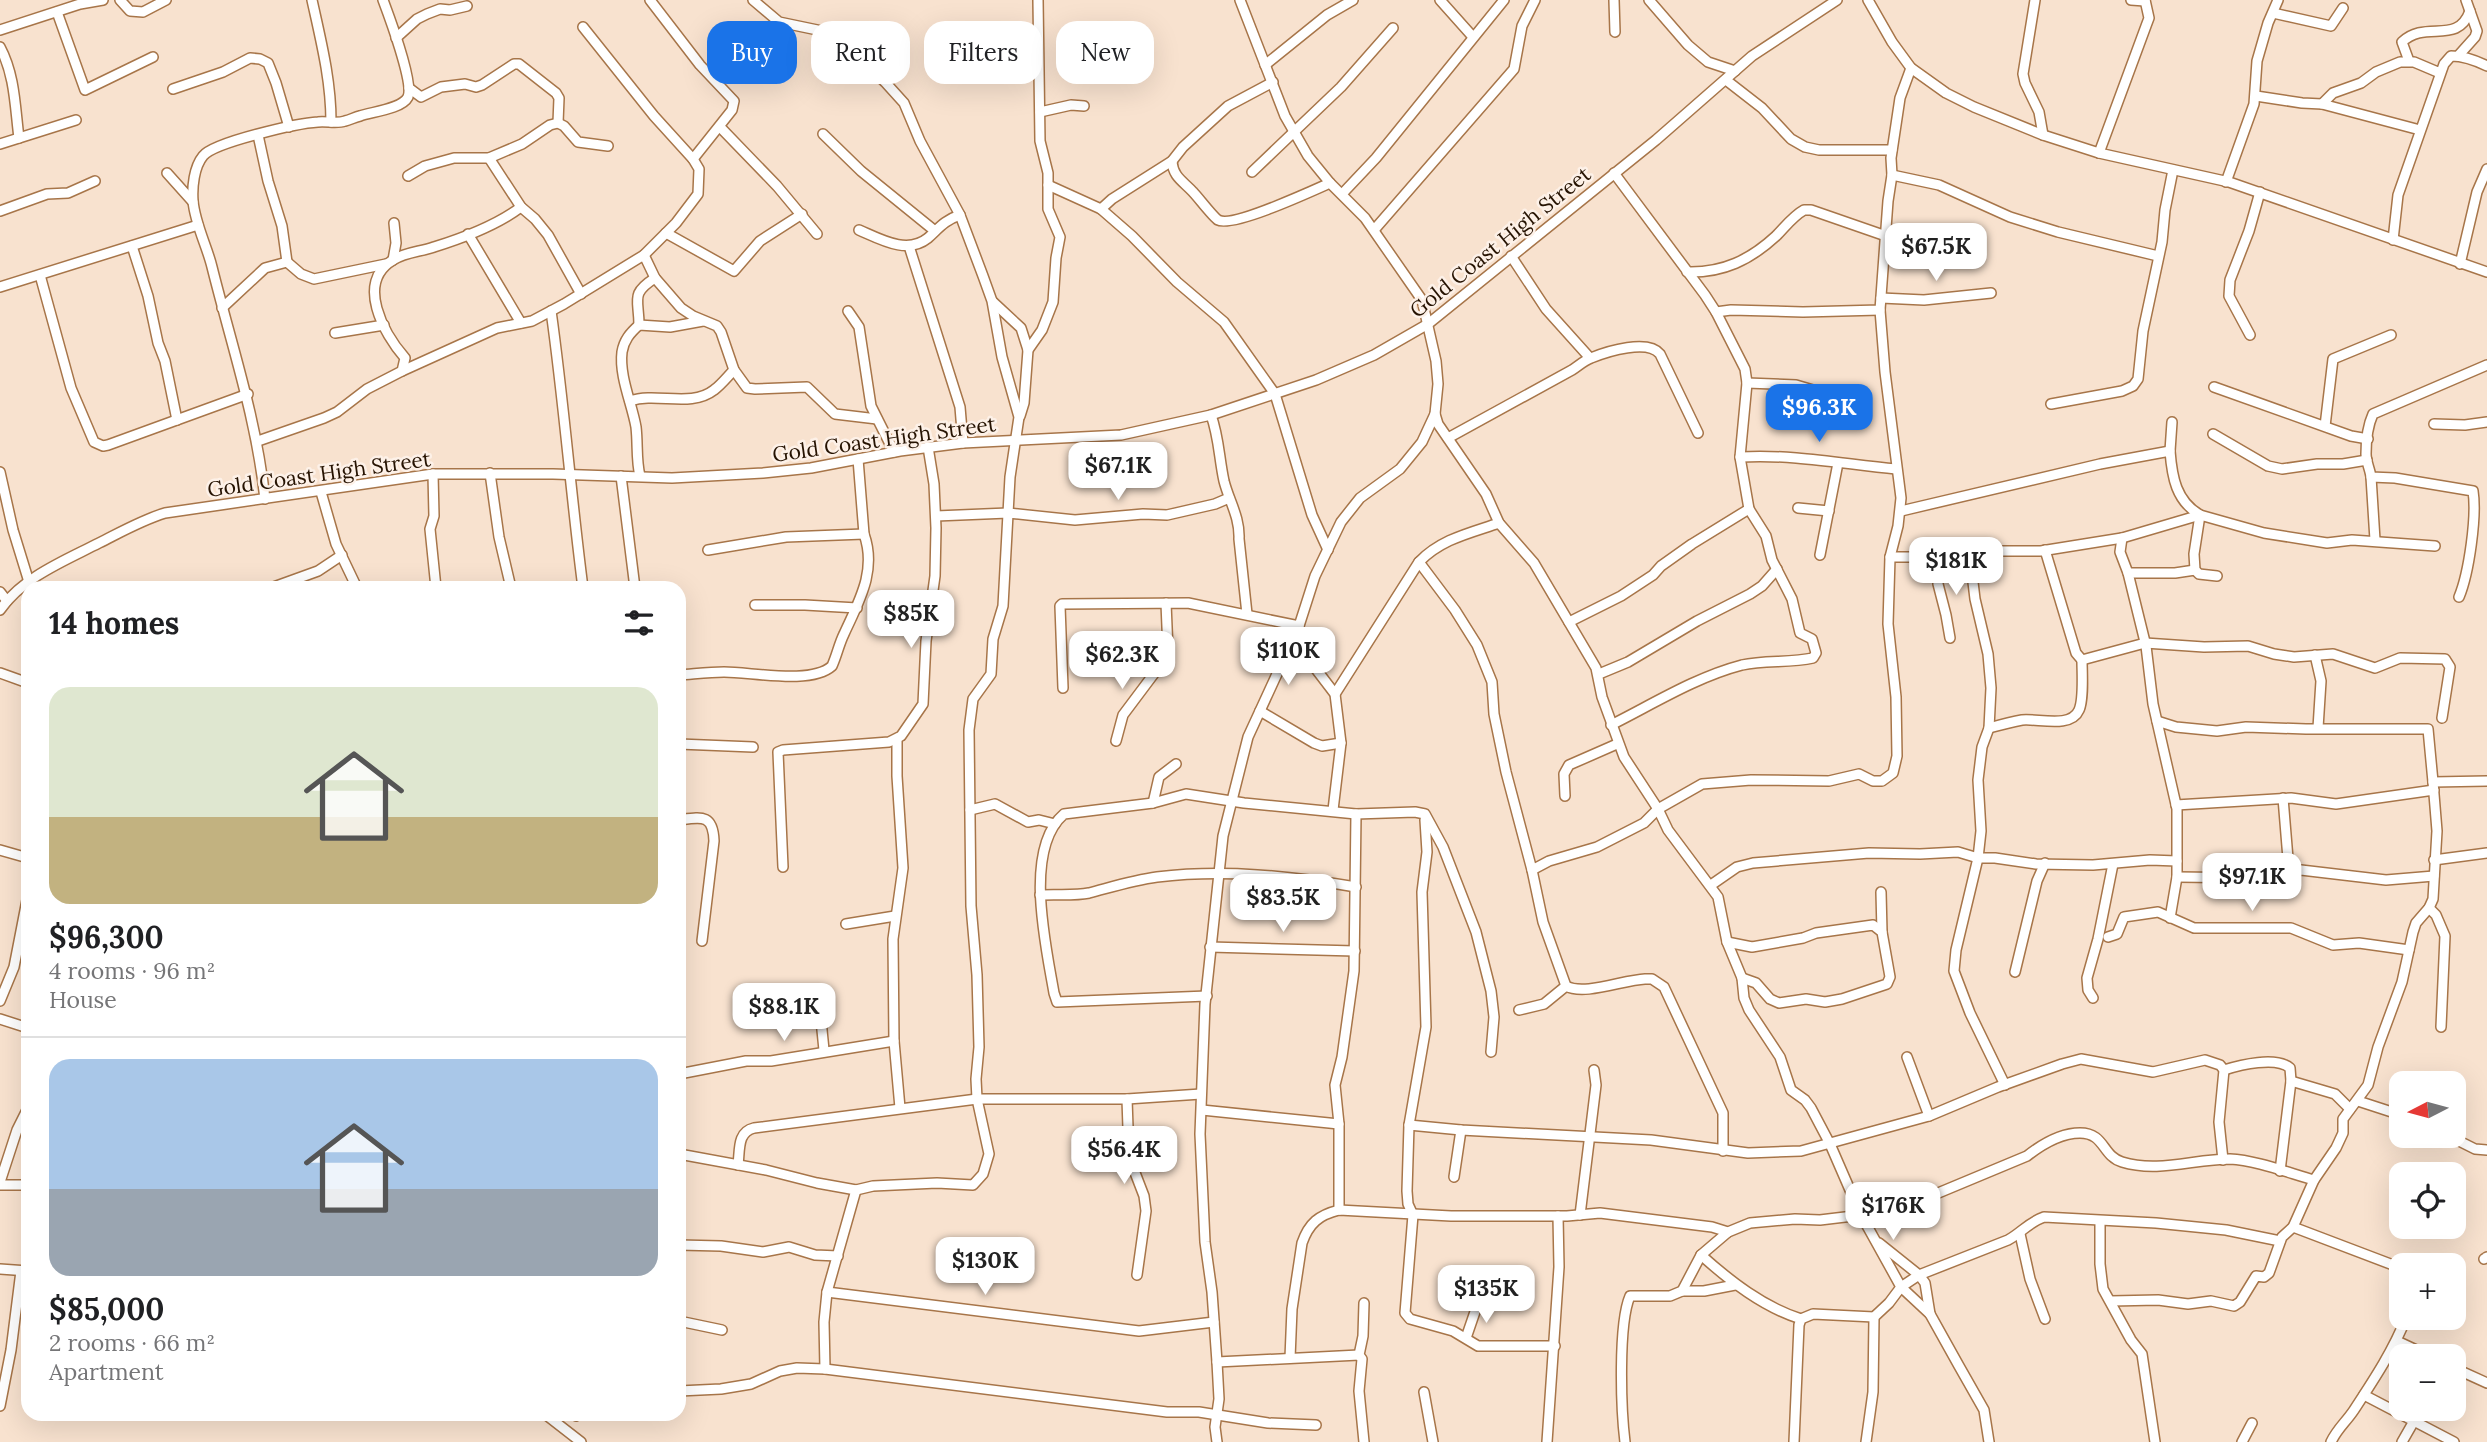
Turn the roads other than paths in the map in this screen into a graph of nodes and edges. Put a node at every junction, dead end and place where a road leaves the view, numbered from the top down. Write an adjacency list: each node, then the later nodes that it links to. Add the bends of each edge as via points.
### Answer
1 (103, 0): 26 (street)
2 (120, 0): 3 (street, via 130,12 143,12)
3 (166, 0)
4 (312, 0): 53 (street, via 325,55)
5 (383, 0): 34 (street)
6 (650, 0): 56 (street, via 734,101 733,110)
7 (753, 0): 88 (street, via 779,22 837,37 894,91)
8 (1038, 0): 51 (street)
9 (1240, 0): 39 (street)
10 (1353, 0): 39 (street)
11 (1440, 0): 33 (street)
12 (1504, 0): 33 (street)
13 (1535, 0): 92 (street, via 1522,26 1514,69)
14 (1614, 0): 32 (street)
15 (1650, 0): 42 (street, via 1708,62)
16 (1837, 0): 42 (street, Gold Coast High Street)
17 (1868, 0): 41 (street)
18 (2035, 0): 61 (street, via 2023,75)
19 (2131, 0): 20 (street)
20 (2145, 0): 66 (street, via 2146,26)
21 (2278, 0): 27 (street)
22 (2466, 0): 25 (street)
23 (467, 6): 34 (street, via 427,14)
24 (2343, 8): 27 (street, via 2335,24 2325,27)
25 (2470, 11): 31 (street); 38 (street, via 2458,29 2420,31 2406,38 2402,42)
26 (57, 12): 30 (street); 37 (street, via 85,90)
27 (2273, 13): 48 (street, via 2258,61)
28 (583, 27): 68 (street)
29 (1393, 28): 58 (street)
30 (0, 30)
31 (2482, 31): 36 (street)
32 (1615, 32)
33 (1473, 37): 82 (street)
34 (396, 38): 46 (street)
35 (0, 47): 62 (street, via 13,81)
36 (2458, 56): 40 (street); 43 (street, via 2451,57)
37 (153, 57)
38 (2409, 61): 43 (street); 49 (street, via 2333,93)
39 (1265, 65): 45 (street)
40 (2487, 66)
41 (1911, 68): 61 (street, via 1946,93); 65 (street, via 1903,87)
42 (1735, 71): 44 (street, Gold Coast High Street)
43 (2440, 73): 57 (street)
44 (1726, 80): 65 (street, via 1805,147); 74 (street, Gold Coast High Street)
45 (1273, 82): 58 (street); 69 (street, via 1228,106)
46 (409, 88): 53 (street, via 403,102); 54 (street, via 421,97 441,88 476,87 519,64 556,93)
47 (173, 89): 55 (street, via 250,58 260,59 268,64)
48 (2256, 96): 49 (street); 78 (street)
49 (2322, 104): 57 (street)
50 (1084, 106): 51 (street)
51 (1040, 112): 80 (street)
52 (76, 120): 62 (street)
53 (331, 122): 55 (street)
54 (558, 123): 64 (street, via 578,142); 67 (street)
55 (289, 127): 60 (street)
56 (719, 127): 68 (street); 87 (street)
57 (2420, 130): 98 (street, via 2398,195)
58 (1293, 133): 72 (street); 79 (street)
59 (823, 134): 93 (street)
60 (258, 135): 83 (street, via 211,148 203,155 197,166); 104 (street)
61 (2043, 135): 66 (street)
62 (19, 138): 63 (street)
63 (0, 144)
64 (608, 146)
65 (1892, 150): 75 (street)
66 (2099, 153): 71 (street)
67 (489, 158): 76 (street, via 454,159); 84 (street)
68 (693, 159): 94 (street, via 699,169 698,194)
69 (1172, 161): 79 (street, via 1175,175 1225,223); 85 (street)
70 (2487, 169): 106 (street)
71 (2173, 170): 78 (street); 103 (street)
72 (1252, 172)
73 (167, 173): 83 (street)
74 (1614, 173): 102 (street, Gold Coast High Street); 108 (street)
75 (1892, 175): 97 (street); 103 (street, via 1939,185 2046,229)
76 (408, 176)
77 (95, 181): 86 (street)
78 (2226, 182): 81 (street)
79 (1330, 183): 82 (street)
80 (1048, 185): 85 (street); 130 (street, via 1048,209 1060,237 1056,286 1049,315)
81 (2260, 192): 98 (street); 128 (street, via 2230,280 2229,296)
82 (1342, 194): 92 (street)
83 (193, 202): 90 (street)
84 (521, 207): 95 (street); 114 (street, via 548,235)
85 (1101, 209): 140 (street, via 1224,322)
86 (0, 211)
87 (802, 214): 94 (street, via 760,241 734,271); 96 (street)
88 (960, 215): 93 (street); 116 (street)
89 (394, 223): 105 (street, via 396,243)
90 (198, 225): 99 (street); 117 (street)
91 (859, 230): 100 (street)
92 (1374, 230): 124 (street, via 1422,300)
93 (934, 231): 100 (street)
94 (666, 233): 101 (street)
95 (468, 234): 105 (street); 123 (street)
96 (817, 234)
97 (1886, 236): 108 (street, via 1804,210 1746,260); 115 (street)
98 (2393, 240): 106 (street)
99 (132, 246): 110 (street); 148 (street)
100 (909, 246): 159 (street, via 960,407)
101 (644, 255): 111 (street); 114 (street)
102 (1511, 256): 124 (street, Gold Coast High Street); 132 (street, via 1546,309)
103 (2158, 256): 142 (street, via 2138,379 2133,386)
104 (287, 262): 107 (street, via 314,279); 117 (street, via 264,268)
105 (390, 262): 107 (street)
106 (2460, 264): 109 (street)
107 (375, 270): 125 (street, via 375,302)
108 (1687, 272): 121 (street)
109 (2487, 272)
110 (40, 275): 112 (street); 148 (street, via 71,388 94,442 108,445)
111 (655, 278): 122 (street, via 687,313); 126 (street, via 636,297)
112 (0, 287)
113 (1991, 293): 115 (street, via 1924,300)
114 (581, 294): 119 (street)
115 (1881, 298): 118 (street)
116 (992, 301): 130 (street, via 1021,328); 145 (street)
117 (222, 307): 139 (street)
118 (1880, 310): 121 (street); 167 (street)
119 (551, 311): 123 (street); 171 (street)
120 (848, 311): 147 (street, via 859,327)
121 (1716, 312): 137 (street, via 1745,369)
122 (705, 321): 126 (street, via 670,327); 135 (street, via 722,332)
123 (521, 323): 133 (street, via 497,328)
124 (1428, 324): 140 (street, Gold Coast High Street, via 1354,364); 143 (street, via 1438,384)
125 (384, 325): 127 (street); 131 (street)
126 (639, 325): 141 (street, via 627,337 622,355)
127 (335, 333)
128 (2250, 335)
129 (2391, 335): 152 (street, via 2333,359)
130 (1028, 350): 145 (street)
131 (405, 358): 133 (street); 136 (street)
132 (1590, 358): 153 (street, via 1642,345 1655,348); 155 (street)
133 (420, 363): 136 (street)
134 (2487, 365): 156 (street, via 2373,414)
135 (734, 370): 141 (street, via 704,396); 147 (street, via 747,388 807,387 835,414)
136 (402, 371): 158 (street, via 356,395 337,412)
137 (1747, 383): 146 (street, via 1796,385 1830,395); 163 (street)
138 (2214, 387): 152 (street)
139 (248, 394): 148 (street); 158 (street)
140 (1275, 394): 144 (street, Gold Coast High Street); 191 (street, via 1312,515)
141 (630, 401): 173 (street)
142 (2051, 404)
143 (1435, 414): 155 (street); 191 (street, via 1426,436 1405,464 1349,510)
144 (1211, 415): 157 (street, Gold Coast High Street, via 1121,435); 176 (street)
145 (1019, 417): 157 (street)
146 (1836, 417)
147 (877, 419): 162 (street)
148 (177, 420)
149 (2172, 422): 161 (street)
150 (2487, 422): 151 (street)
151 (2434, 424)
152 (2325, 426): 156 (street)
153 (1698, 433)
154 (2213, 434): 165 (street, via 2268,466 2282,469)
155 (1448, 438): 185 (street, via 1486,494)
156 (2368, 439): 165 (street)
157 (1016, 440): 159 (street, Gold Coast High Street); 182 (street)
158 (258, 441): 177 (street)
159 (963, 443): 160 (street, Gold Coast High Street)
160 (928, 447): 162 (street, Gold Coast High Street); 184 (street)
161 (2170, 451): 181 (street); 183 (street, via 2180,497)
162 (894, 452): 164 (street, Gold Coast High Street)
163 (1740, 457): 166 (street, via 1808,457); 179 (street)
164 (858, 459): 173 (street, Gold Coast High Street, via 700,478); 186 (street)
165 (2367, 460): 174 (street)
166 (1838, 463): 167 (street); 180 (street)
167 (1896, 469): 181 (street)
168 (0, 472): 203 (street)
169 (490, 473): 170 (street, Gold Coast High Street); 171 (street, Gold Coast High Street); 208 (street)
170 (433, 474): 175 (street, Gold Coast High Street); 207 (street, via 430,529)
171 (569, 475): 172 (street, Gold Coast High Street); 209 (street)
172 (621, 476): 173 (street, Gold Coast High Street); 210 (street)
173 (640, 476)
174 (2371, 477): 188 (street); 213 (street, via 2473,491 2472,536)
175 (321, 492): 177 (street, Gold Coast High Street); 193 (street)
176 (1229, 498): 182 (street, via 1167,515 1075,520); 219 (street, via 1240,527)
177 (265, 499): 204 (street, Gold Coast High Street, via 153,517)
178 (1798, 508): 180 (street)
179 (1749, 509): 199 (street, via 1766,536); 220 (street, via 1622,596)
180 (1829, 511): 194 (street)
181 (1901, 511): 195 (street)
182 (1009, 513): 184 (street); 254 (street, via 1006,584 992,639 991,674 973,699 969,723)
183 (2200, 515): 187 (street); 188 (street, via 2264,533 2327,543); 200 (street)
184 (936, 516): 239 (street, via 923,704)
185 (1499, 523): 198 (street, via 1446,541); 220 (street, via 1534,563)
186 (864, 534): 190 (street, via 786,537); 217 (street, via 868,567)
187 (2122, 538): 192 (street); 201 (street, via 2120,552)
188 (2375, 540): 189 (street)
189 (2435, 546)
190 (708, 550)
191 (1328, 550): 221 (street)
192 (2045, 550): 197 (street, via 1998,551); 226 (street)
193 (342, 555): 205 (street); 206 (street)
194 (1820, 555)
195 (1890, 557): 196 (street); 253 (street, via 1894,772 1882,781 1859,774 1829,781 1711,782 1695,786)
196 (1938, 558): 197 (street); 222 (street, via 1938,584)
197 (1970, 558): 237 (street, via 1990,670)
198 (1419, 562): 232 (street); 269 (street, via 1477,645 1492,682 1506,772)
199 (1777, 569): 228 (street, via 1750,594); 236 (street, via 1800,633 1814,644 1813,658 1743,665 1703,679)
200 (2195, 570): 201 (street); 202 (street)
201 (2128, 573): 224 (street)
202 (2217, 576)
203 (29, 581)
204 (30, 581)
205 (290, 581)
206 (354, 581)
207 (435, 581)
208 (509, 581)
209 (582, 581)
210 (634, 581)
211 (21, 589): 214 (street, Gold Coast High Street)
212 (0, 593): 214 (street)
213 (2459, 597)
214 (7, 601): 218 (street, Gold Coast High Street)
215 (1166, 603): 219 (street); 231 (street, via 1061,605); 240 (street, via 1168,651 1123,715)
216 (755, 605): 217 (street)
217 (857, 608): 229 (street, via 832,666 823,672 780,677 747,672)
218 (0, 611)
219 (1247, 614): 221 (street)
220 (1569, 622): 228 (street)
221 (1299, 626): 223 (street)
222 (1950, 638)
223 (1293, 639): 232 (street); 233 (street)
224 (2146, 643): 225 (street, via 2248,646 2294,657); 226 (street); 235 (street)
225 (2315, 655): 234 (street, via 2333,654 2375,668 2400,658 2445,659 2450,667); 238 (street, via 2321,681)
226 (2082, 660): 237 (street, via 2080,708 2074,716)
227 (0, 673): 230 (street)
228 (1599, 674): 236 (street)
229 (686, 675)
230 (21, 680)
231 (1063, 688)
232 (1335, 694): 241 (street)
233 (1260, 711): 241 (street, via 1314,743); 250 (street)
234 (2442, 718)
235 (2157, 721): 238 (street, via 2217,731); 252 (street)
236 (1611, 724): 243 (street)
237 (1990, 728): 263 (street, via 1982,747 1978,780)
238 (2318, 728): 247 (street, via 2428,729)
239 (897, 740): 268 (street, via 778,752); 279 (street, via 903,868)
240 (1116, 741)
241 (1342, 743): 255 (street)
242 (686, 744): 244 (street)
243 (1618, 744): 248 (street, via 1569,765 1564,774); 253 (street)
244 (753, 747)
245 (1176, 764): 251 (street, via 1159,777)
246 (2487, 781): 247 (street)
247 (2434, 786): 249 (street, via 2336,804); 264 (street)
248 (1565, 796)
249 (2283, 798): 252 (street); 270 (street)
250 (1231, 801): 251 (street, via 1186,794); 255 (street); 271 (street)
251 (1153, 803): 259 (street, via 1070,811)
252 (2176, 805): 265 (street)
253 (1658, 809): 269 (street, via 1643,824 1597,847); 274 (street, via 1680,848)
254 (970, 810): 259 (street, via 995,804 1028,822); 311 (street)
255 (1333, 810): 256 (street)
256 (1356, 814): 257 (street); 275 (street)
257 (1425, 814): 303 (street, via 1476,932 1491,991); 321 (street, via 1426,1027)
258 (686, 819): 284 (street, via 704,818 713,826)
259 (1055, 824): 277 (street, via 1046,841)
260 (0, 850): 262 (street)
261 (2487, 853): 264 (street)
262 (21, 856)
263 (1978, 858): 266 (street); 274 (street, via 1958,852 1778,860 1737,867); 309 (street, via 1954,971)
264 (2434, 860): 272 (street)
265 (2177, 861): 267 (street); 273 (street)
266 (2045, 863): 267 (street); 290 (street)
267 (2113, 864): 295 (street, via 2087,978)
268 (783, 867)
269 (1532, 870): 292 (street)
270 (2289, 871): 272 (street, via 2386,880); 273 (street, via 2259,878)
271 (1217, 875): 275 (street, via 1290,876); 277 (street, via 1159,877 1088,893); 286 (street)
272 (2434, 876): 278 (street)
273 (2177, 877): 280 (street)
274 (1711, 885): 285 (street)
275 (1356, 887): 288 (street)
276 (1881, 892): 282 (street)
277 (1040, 895): 294 (street, via 1057,1002)
278 (2429, 908): 287 (street, via 2416,923); 300 (street, via 2445,936)
279 (895, 916): 281 (street); 301 (street)
280 (2170, 918): 283 (street, via 2158,912 2127,916 2117,934); 287 (street, via 2194,928 2291,928 2333,945 2359,943)
281 (846, 924)
282 (1882, 932): 285 (street, via 1873,925 1752,947); 291 (street, via 1890,980 1842,999 1779,1003 1756,983)
283 (2108, 937)
284 (702, 941)
285 (1727, 942): 291 (street)
286 (1210, 947): 288 (street); 294 (street)
287 (2409, 950): 313 (street, via 2368,1085)
288 (1355, 951): 320 (street, via 1335,1085)
289 (21, 954): 296 (street)
290 (2015, 972)
291 (1742, 978): 324 (street, via 1744,998 1780,1057 1791,1090 1811,1108)
292 (1566, 986): 297 (street, via 1544,1004); 327 (street, via 1586,989 1652,979 1664,987 1723,1113)
293 (818, 990): 302 (street)
294 (1207, 996): 310 (street)
295 (2093, 998)
296 (0, 1001)
297 (1519, 1010)
298 (0, 1019): 299 (street)
299 (21, 1026)
300 (2441, 1027)
301 (894, 1041): 302 (street); 314 (street)
302 (824, 1051): 307 (street)
303 (1491, 1052)
304 (1907, 1057): 318 (street)
305 (1594, 1070): 323 (street)
306 (2224, 1070): 308 (street, via 2248,1063 2285,1064); 309 (street, via 2205,1060 2153,1072 2081,1059); 329 (street, via 2219,1122)
307 (686, 1073)
308 (2291, 1081): 315 (street, via 2335,1094); 331 (street)
309 (2005, 1084): 318 (street)
310 (1201, 1094): 312 (street); 316 (street)
311 (977, 1099): 312 (street); 314 (street); 336 (street, via 989,1154 978,1182)
312 (1127, 1099): 354 (street, via 1129,1157 1146,1210)
313 (2358, 1101): 315 (street); 317 (street)
314 (900, 1108): 330 (street, via 746,1130 741,1136)
315 (2350, 1109): 333 (street, via 2336,1148)
316 (1202, 1110): 320 (street); 369 (street, via 1203,1209)
317 (2389, 1111)
318 (1929, 1116): 324 (street)
319 (21, 1122): 334 (street)
320 (1339, 1124): 337 (street)
321 (1409, 1125): 322 (street); 339 (street, via 1407,1191)
322 (1461, 1130): 323 (street); 332 (street)
323 (1588, 1136): 327 (street); 340 (street)
324 (1830, 1144): 327 (street, via 1801,1151); 338 (street)
325 (2466, 1145): 326 (street)
326 (2487, 1150)
327 (1723, 1151)
328 (686, 1155): 330 (street)
329 (2223, 1160): 331 (street); 338 (street, via 2167,1167 2126,1163 2112,1156 2097,1137 2075,1134 1895,1211)
330 (738, 1165): 336 (street)
331 (2280, 1171): 333 (street)
332 (1454, 1177)
333 (2314, 1180): 343 (street)
334 (0, 1184): 335 (street)
335 (21, 1185)
336 (856, 1190): 350 (street)
337 (1339, 1210): 339 (street); 377 (street, via 1315,1220 1302,1243)
338 (1860, 1213): 344 (street, via 1750,1223); 346 (street)
339 (1413, 1214): 341 (street); 372 (street, via 1405,1313 1410,1319)
340 (1580, 1215): 341 (street); 344 (street, via 1618,1214)
341 (1558, 1216): 375 (street)
342 (2100, 1221): 345 (street, via 2044,1217); 347 (street, via 2226,1230); 361 (street, via 2102,1284)
343 (2293, 1227): 347 (street); 351 (street)
344 (1728, 1232): 349 (street)
345 (2020, 1234): 355 (street); 367 (street)
346 (1876, 1240): 355 (street); 357 (street)
347 (2280, 1241): 361 (street, via 2269,1273 2256,1276 2237,1305)
348 (686, 1245): 350 (street, via 762,1252 789,1247)
349 (1701, 1255): 356 (street); 358 (street)
350 (838, 1256): 359 (street)
351 (2389, 1263)
352 (0, 1269): 353 (street)
353 (21, 1271)
354 (1137, 1275)
355 (1919, 1275): 357 (street); 364 (street)
356 (1735, 1285): 358 (street); 366 (street)
357 (1901, 1286): 364 (street); 365 (street)
358 (1682, 1291): 397 (street, via 1670,1296 1635,1295 1628,1301 1623,1352)
359 (827, 1292): 369 (street, via 1139,1331); 379 (street)
360 (21, 1294): 385 (street)
361 (2111, 1301): 401 (street, via 2144,1359)
362 (1364, 1303): 376 (street)
363 (1478, 1303): 372 (street)
364 (1930, 1314): 400 (street, via 1984,1410)
365 (1874, 1317): 366 (street, via 1813,1314); 399 (street)
366 (1801, 1319): 398 (street)
367 (2045, 1319)
368 (686, 1322): 370 (street)
369 (1214, 1322): 378 (street)
370 (722, 1330)
371 (2401, 1330): 373 (street)
372 (1466, 1338): 375 (street, via 1483,1347)
373 (2397, 1341): 374 (street); 384 (street)
374 (2403, 1344)
375 (1555, 1346): 396 (street)
376 (1359, 1355): 377 (street); 394 (street)
377 (1290, 1358): 378 (street)
378 (1217, 1362): 387 (street)
379 (825, 1368): 382 (street, via 797,1368 751,1384); 387 (street, via 1167,1412)
380 (2466, 1373): 381 (street)
381 (2487, 1383)
382 (686, 1391)
383 (1424, 1392): 395 (street)
384 (2364, 1395): 386 (street); 403 (street)
385 (0, 1406)
386 (2389, 1408)
387 (1217, 1414): 391 (street); 393 (street)
388 (553, 1421): 392 (street)
389 (2414, 1421): 404 (street); 405 (street)
390 (2252, 1423): 402 (street)
391 (1316, 1425)
392 (574, 1440)
393 (1217, 1442)
394 (1364, 1442)
395 (1433, 1442)
396 (1548, 1442)
397 (1625, 1442)
398 (1794, 1442)
399 (1866, 1442)
400 (1989, 1442)
401 (2155, 1442)
402 (2242, 1442)
403 (2331, 1442)
404 (2402, 1442)
405 (2454, 1442)

